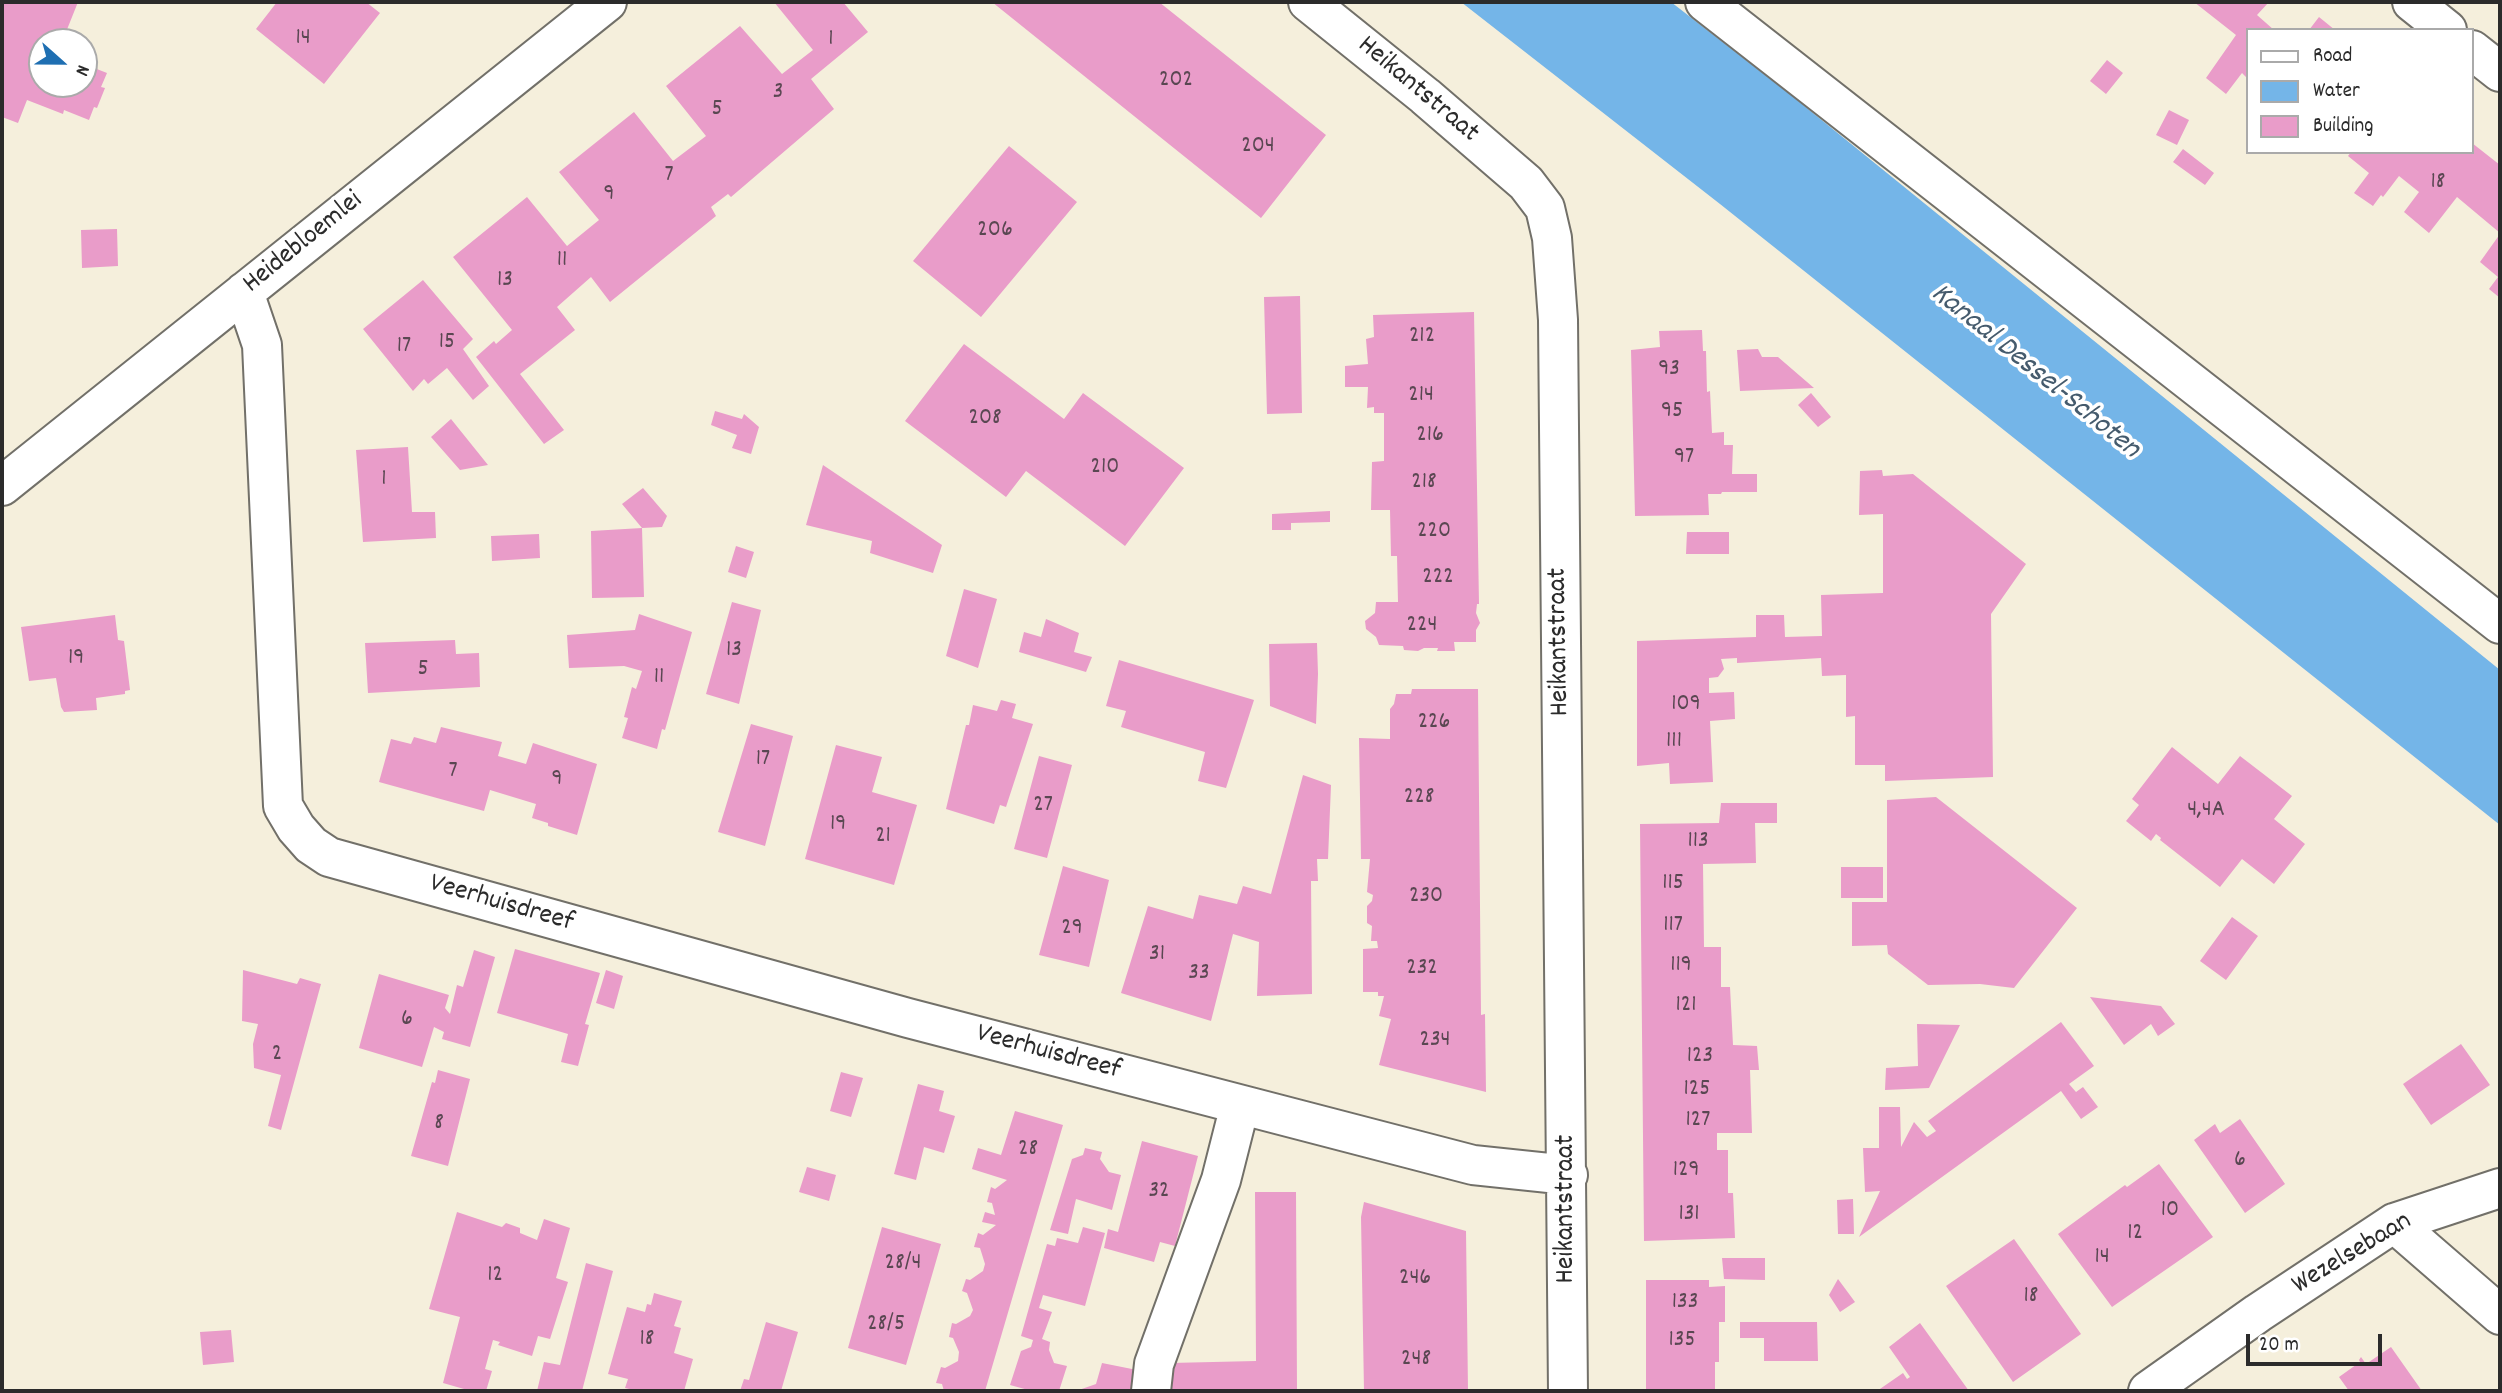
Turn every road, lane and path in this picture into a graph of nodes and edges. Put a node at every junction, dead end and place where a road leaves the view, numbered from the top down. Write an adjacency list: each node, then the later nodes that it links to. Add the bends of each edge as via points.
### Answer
1 (607, 2): 8 (street, Heidebloemlei)
2 (1308, 2): 12 (street, Heikantstraat, via 1526,183 1545,208 1552,238 1558,320)
3 (1705, 2): 10 (street)
4 (2412, 2): 5 (street)
5 (2444, 28)
6 (2474, 52): 7 (street)
7 (2500, 72)
8 (244, 292): 9 (street, Heidebloemlei); 11 (street, Veerhuisdreef, via 262,345 284,806 311,845 329,857 908,1018)
9 (2, 486)
10 (2500, 624)
11 (1240, 1104): 12 (street, Veerhuisdreef, via 1473,1165); 16 (street, via 1221,1180 1154,1364)
12 (1568, 1175): 17 (street, Heikantstraat)
13 (2500, 1188): 14 (street, Wezelsebaan)
14 (2394, 1223): 15 (street); 18 (street, Wezelsebaan)
15 (2500, 1315)
16 (1151, 1391)
17 (1568, 1391)
18 (2148, 1391)

